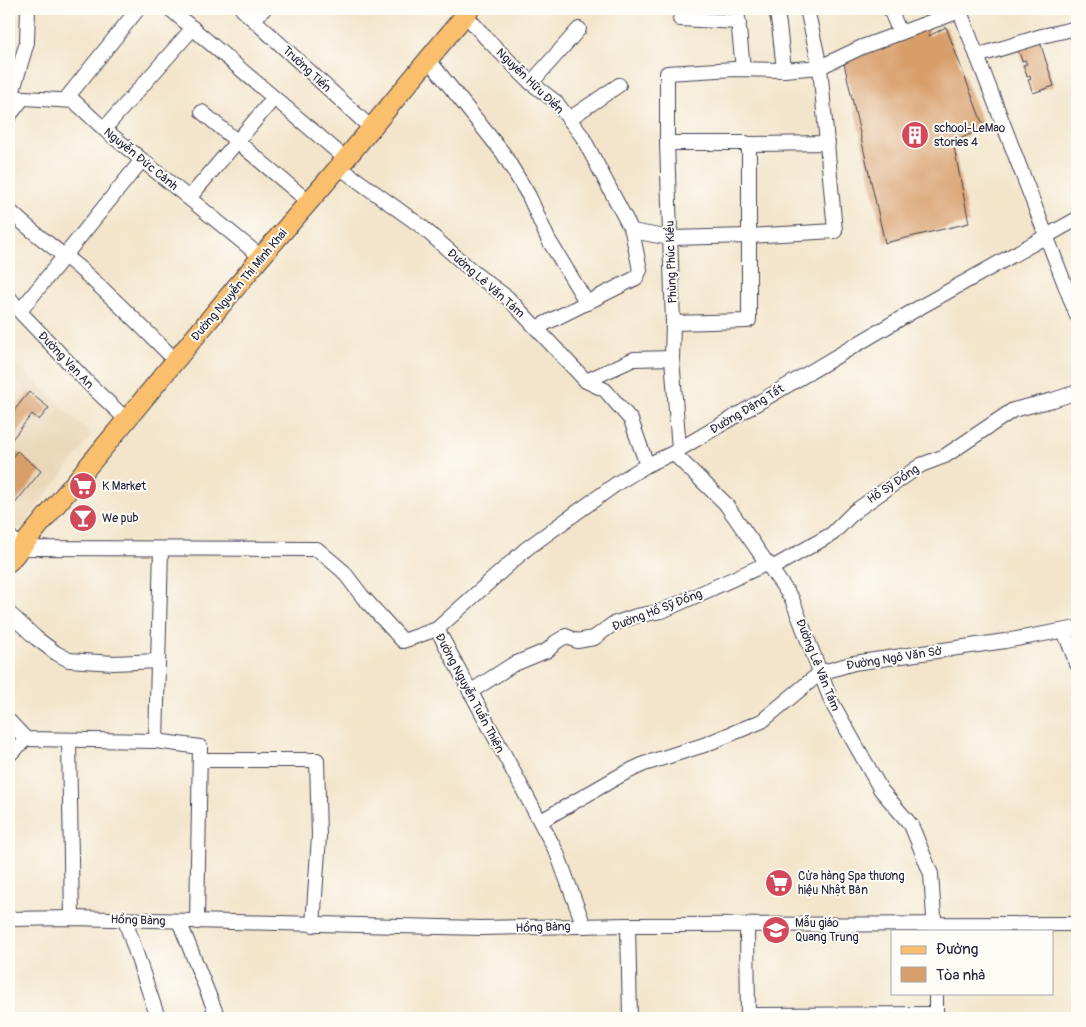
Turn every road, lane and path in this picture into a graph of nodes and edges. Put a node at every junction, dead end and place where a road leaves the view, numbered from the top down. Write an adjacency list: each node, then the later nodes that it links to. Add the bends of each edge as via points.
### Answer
1 (28, 9): 24 (street, via 26,42)
2 (138, 9): 26 (street)
3 (170, 9): 13 (street, Đường Lê Văn Tám)
4 (242, 9): 10 (street, Trường Tiến)
5 (776, 9): 21 (street)
6 (807, 9): 19 (street)
7 (890, 9): 16 (street)
8 (959, 10): 16 (street); 17 (street)
9 (468, 11): 18 (main road, Đường Nguyễn Thị Minh Khai); 22 (street, Nguyễn Hữu Điền, via 485,37)
10 (259, 14): 30 (street, Trường Tiến)
11 (738, 15): 12 (street); 20 (street)
12 (680, 19)
13 (193, 28): 25 (street, Đường Lê Văn Tám); 31 (street)
14 (1077, 28): 17 (street)
15 (579, 29): 22 (street)
16 (900, 33): 19 (street)
17 (977, 56): 43 (street)
18 (428, 59): 30 (main road, Đường Nguyễn Thị Minh Khai); 49 (street, via 503,154 529,196 548,239)
19 (820, 66): 21 (street); 34 (street)
20 (743, 69): 21 (street); 33 (street, Phùng Phúc Kiều, via 667,73)
21 (784, 70)
22 (531, 83): 29 (street, Nguyễn Hữu Điền, via 556,102)
23 (619, 85): 29 (street)
24 (14, 97): 26 (street, Nguyễn Đức Cảnh); 28 (street)
25 (274, 98): 32 (street); 37 (street, Đường Lê Văn Tám)
26 (65, 100): 31 (street, Nguyễn Đức Cảnh, via 74,101)
27 (202, 112): 32 (street)
28 (9, 116)
29 (569, 119): 42 (street, Nguyễn Hữu Điền, via 582,136)
30 (371, 128): 37 (main road, Đường Nguyễn Thị Minh Khai)
31 (104, 129): 36 (street, Nguyễn Đức Cảnh)
32 (236, 142): 38 (street); 39 (street)
33 (667, 143): 35 (street); 45 (street, Phùng Phúc Kiều)
34 (828, 143): 35 (street); 44 (street, via 835,231)
35 (749, 144): 44 (street)
36 (142, 160): 38 (street, Nguyễn Đức Cảnh); 46 (street)
37 (342, 163): 39 (main road, Đường Nguyễn Thị Minh Khai); 53 (street, Đường Lê Văn Tám, via 508,298)
38 (189, 198): 47 (street, Nguyễn Đức Cảnh)
39 (309, 202): 47 (main road, Đường Nguyễn Thị Minh Khai)
40 (9, 210): 46 (street)
41 (1077, 219): 43 (street, Đường Đặng Tất)
42 (632, 231): 45 (street); 49 (street, Nguyễn Hữu Điền, via 640,270 636,278)
43 (1047, 234): 51 (street); 59 (street, Đường Đặng Tất)
44 (749, 236): 45 (street); 52 (street, via 749,320)
45 (670, 238): 52 (street, Phùng Phúc Kiều)
46 (64, 256): 50 (street); 55 (street)
47 (261, 257): 55 (main road, Đường Nguyễn Thị Minh Khai)
48 (9, 297): 50 (street, Đường Vạn An)
49 (587, 303): 53 (street, Nguyễn Hữu Điền)
50 (20, 311): 58 (street, Đường Vạn An)
51 (1077, 316)
52 (673, 323): 54 (street, Phùng Phúc Kiều)
53 (536, 328): 56 (street, Đường Lê Văn Tám)
54 (672, 358): 56 (street, via 628,361); 59 (street, Phùng Phúc Kiều)
55 (176, 360): 58 (main road, Đường Nguyễn Thị Minh Khai)
56 (586, 380): 60 (street, Đường Lê Văn Tám, via 605,390 630,420)
57 (1077, 392): 64 (street, Hồ Sỹ Đồng, via 1013,410 945,456 921,465 855,511 832,534)
58 (127, 420): 61 (main road, Đường Nguyễn Thị Minh Khai)
59 (676, 451): 60 (street, Đường Đặng Tất); 64 (street, Đường Lê Văn Tám, via 725,503)
60 (648, 464): 66 (street, Đường Đặng Tất, via 526,549)
61 (15, 542): 62 (street, Đường Nguyễn Tuấn Thiện); 63 (main road, Đường Nguyễn Thị Minh Khai)
62 (161, 549): 66 (street, Đường Nguyễn Tuấn Thiện, via 317,550 343,571 403,641); 68 (street)
63 (9, 562)
64 (770, 566): 70 (street, Đường Lê Văn Tám, via 792,599); 71 (street, Đường Hồ Sỹ Đồng, via 662,611 613,624 594,638 577,641 566,636 548,650 512,665)
65 (9, 613): 68 (street, via 36,638 69,660 114,663)
66 (437, 628): 71 (street, Đường Nguyễn Tuấn Thiện)
67 (1070, 630): 69 (street); 70 (street, Đường Ngô Văn Sở, via 854,663)
68 (158, 660): 75 (street)
69 (1077, 664)
70 (820, 673): 78 (street, Đường Ngô Văn Sở, via 762,721 704,745 636,767); 89 (street, Đường Lê Văn Tám, via 832,703 881,790 911,825 930,874)
71 (470, 692): 78 (street, Đường Nguyễn Tuấn Thiện)
72 (9, 721): 73 (street)
73 (26, 738): 74 (street); 76 (street)
74 (69, 740): 75 (street); 79 (street)
75 (156, 741): 77 (street, via 200,747)
76 (9, 755)
77 (200, 760): 83 (street); 85 (street, via 317,760 319,836)
78 (541, 822): 88 (street, Đường Nguyễn Tuấn Thiện, via 557,853)
79 (72, 918): 80 (street, Hồng Bàng); 81 (street, Hồng Bàng)
80 (9, 919)
81 (125, 920): 82 (street, Hồng Bàng); 93 (street)
82 (179, 921): 83 (street, Hồng Bàng); 94 (street)
83 (196, 922): 85 (street, Hồng Bàng)
84 (1077, 924): 89 (street, Hồng Bàng)
85 (313, 925): 88 (street, Hồng Bàng)
86 (628, 925): 87 (street, Hồng Bàng); 88 (street, Hồng Bàng); 95 (street)
87 (747, 925): 89 (street, Hồng Bàng); 92 (street)
88 (584, 926)
89 (935, 927)
90 (936, 994): 91 (street)
91 (936, 1016): 92 (street)
92 (748, 1017)
93 (158, 1018)
94 (218, 1018)
95 (630, 1018)

